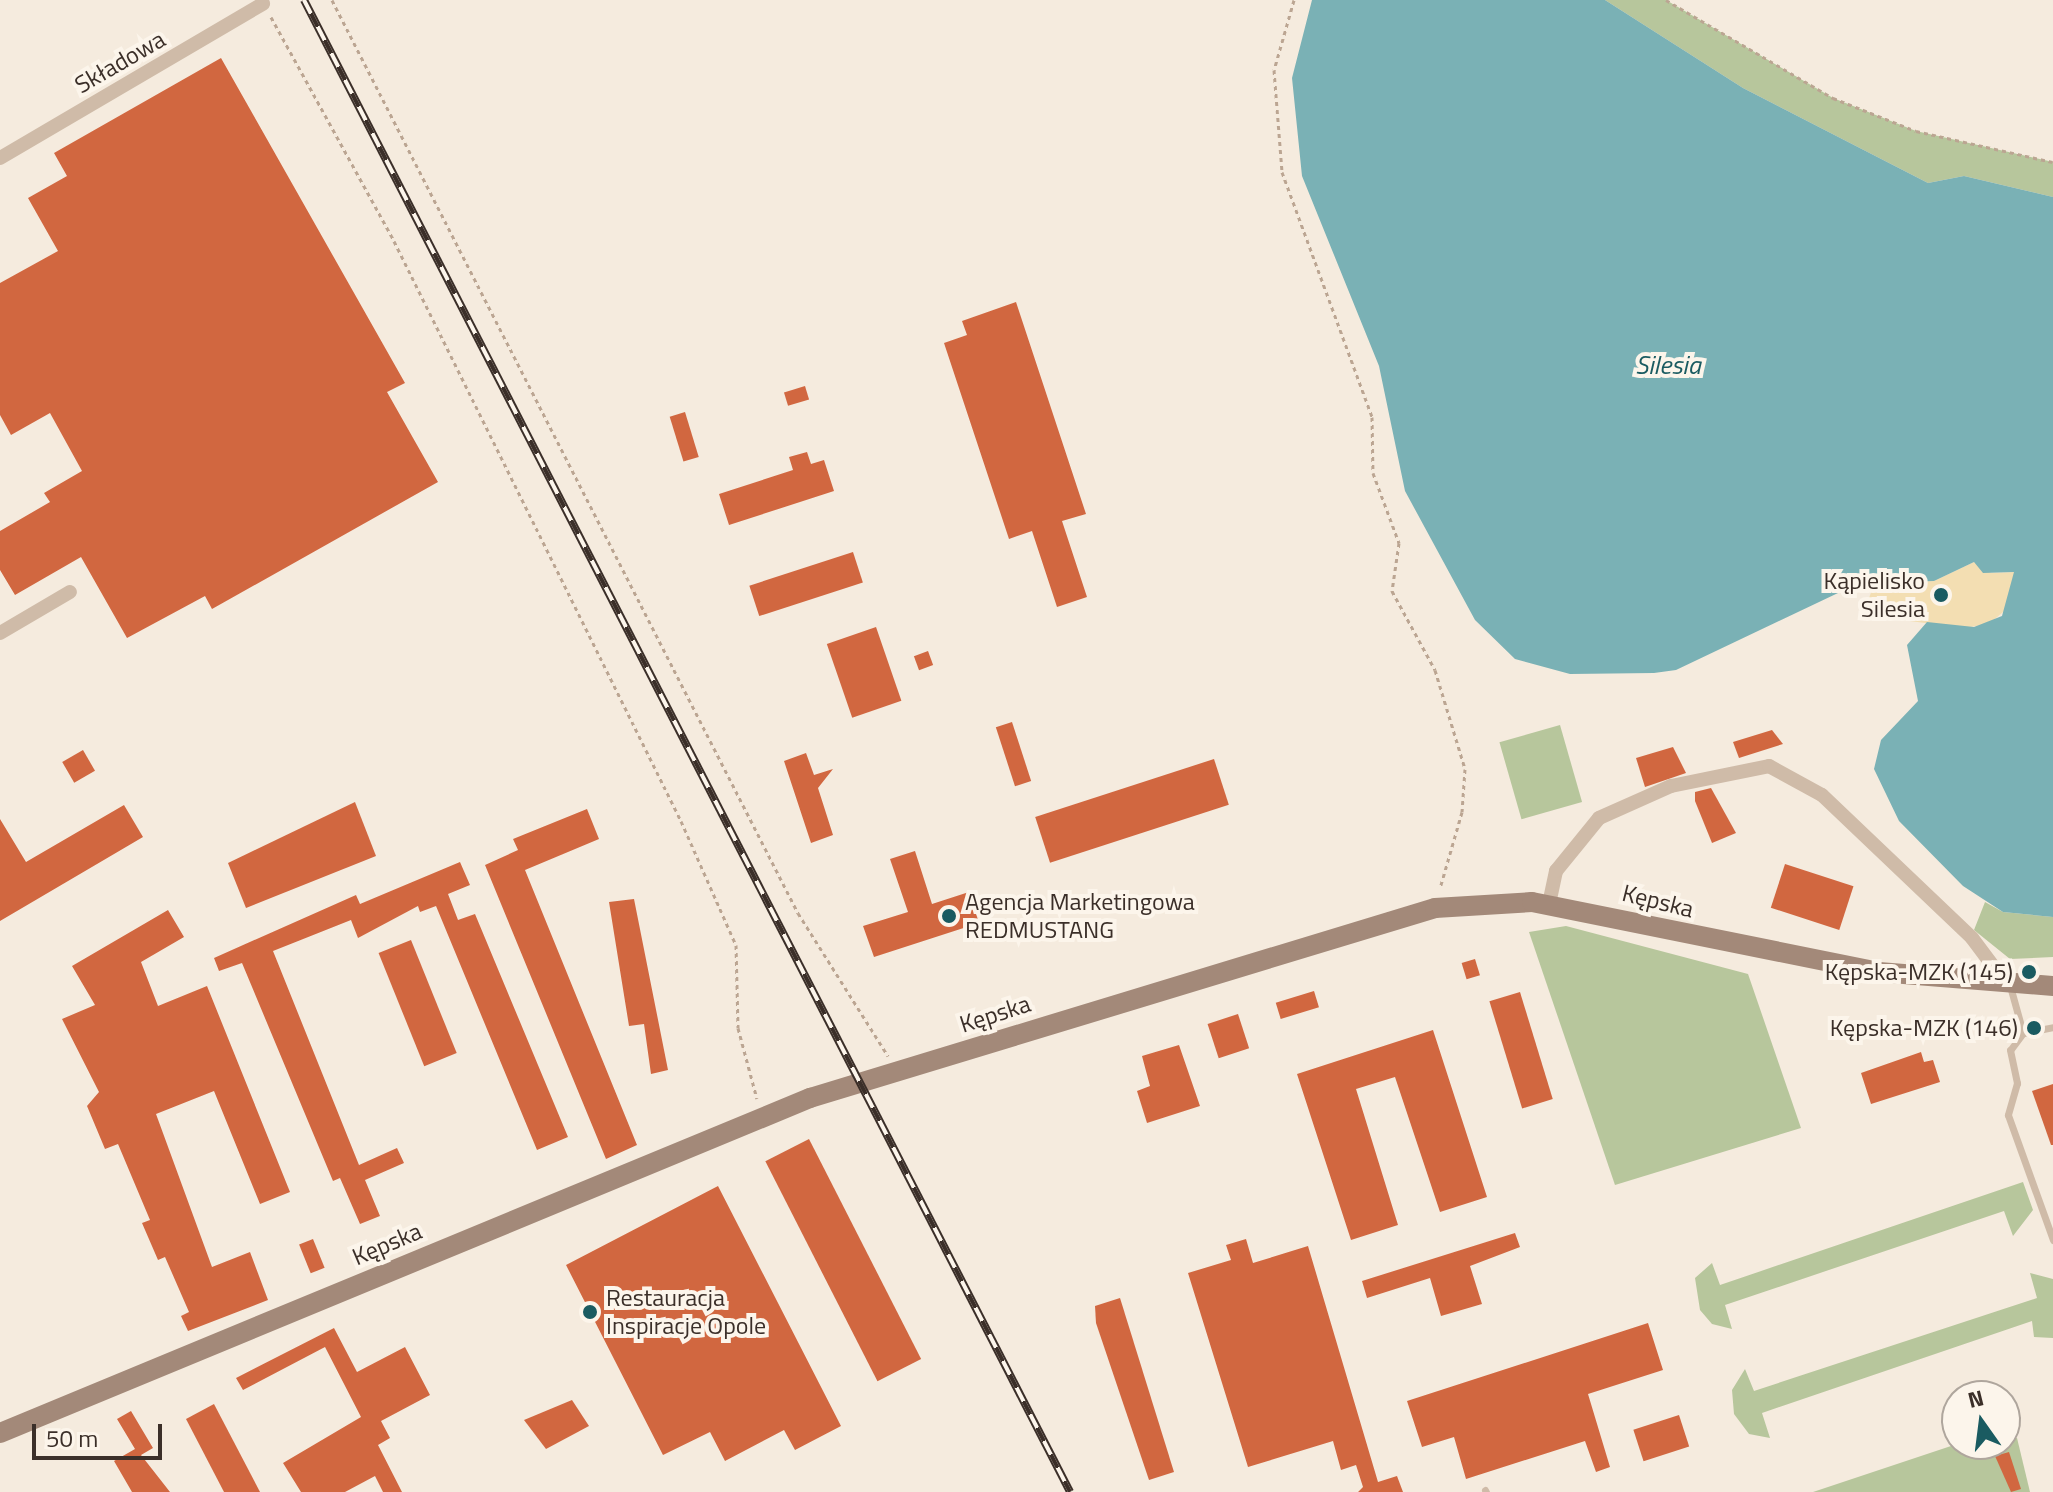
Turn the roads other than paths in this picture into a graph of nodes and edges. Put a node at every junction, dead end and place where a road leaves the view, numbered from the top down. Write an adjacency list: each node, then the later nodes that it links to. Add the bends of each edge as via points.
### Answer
1 (263, 4): 2 (street, Składowa)
2 (0, 158)
3 (70, 592): 4 (street)
4 (0, 633)
5 (1549, 904): 6 (street, Kępska, via 1778,955); 6 (street, via 1556,871 1599,818 1671,786 1769,766 1822,795 1972,938); 11 (street, Kępska, via 1435,908 763,1116)
6 (2005, 982): 7 (street, Kępska); 9 (lane, via 2018,999)
7 (2053, 986)
8 (2053, 1027): 9 (lane)
9 (2023, 1033): 10 (lane, via 2010,1050 2017,1083 2008,1115)
10 (2053, 1240)
11 (0, 1433)

